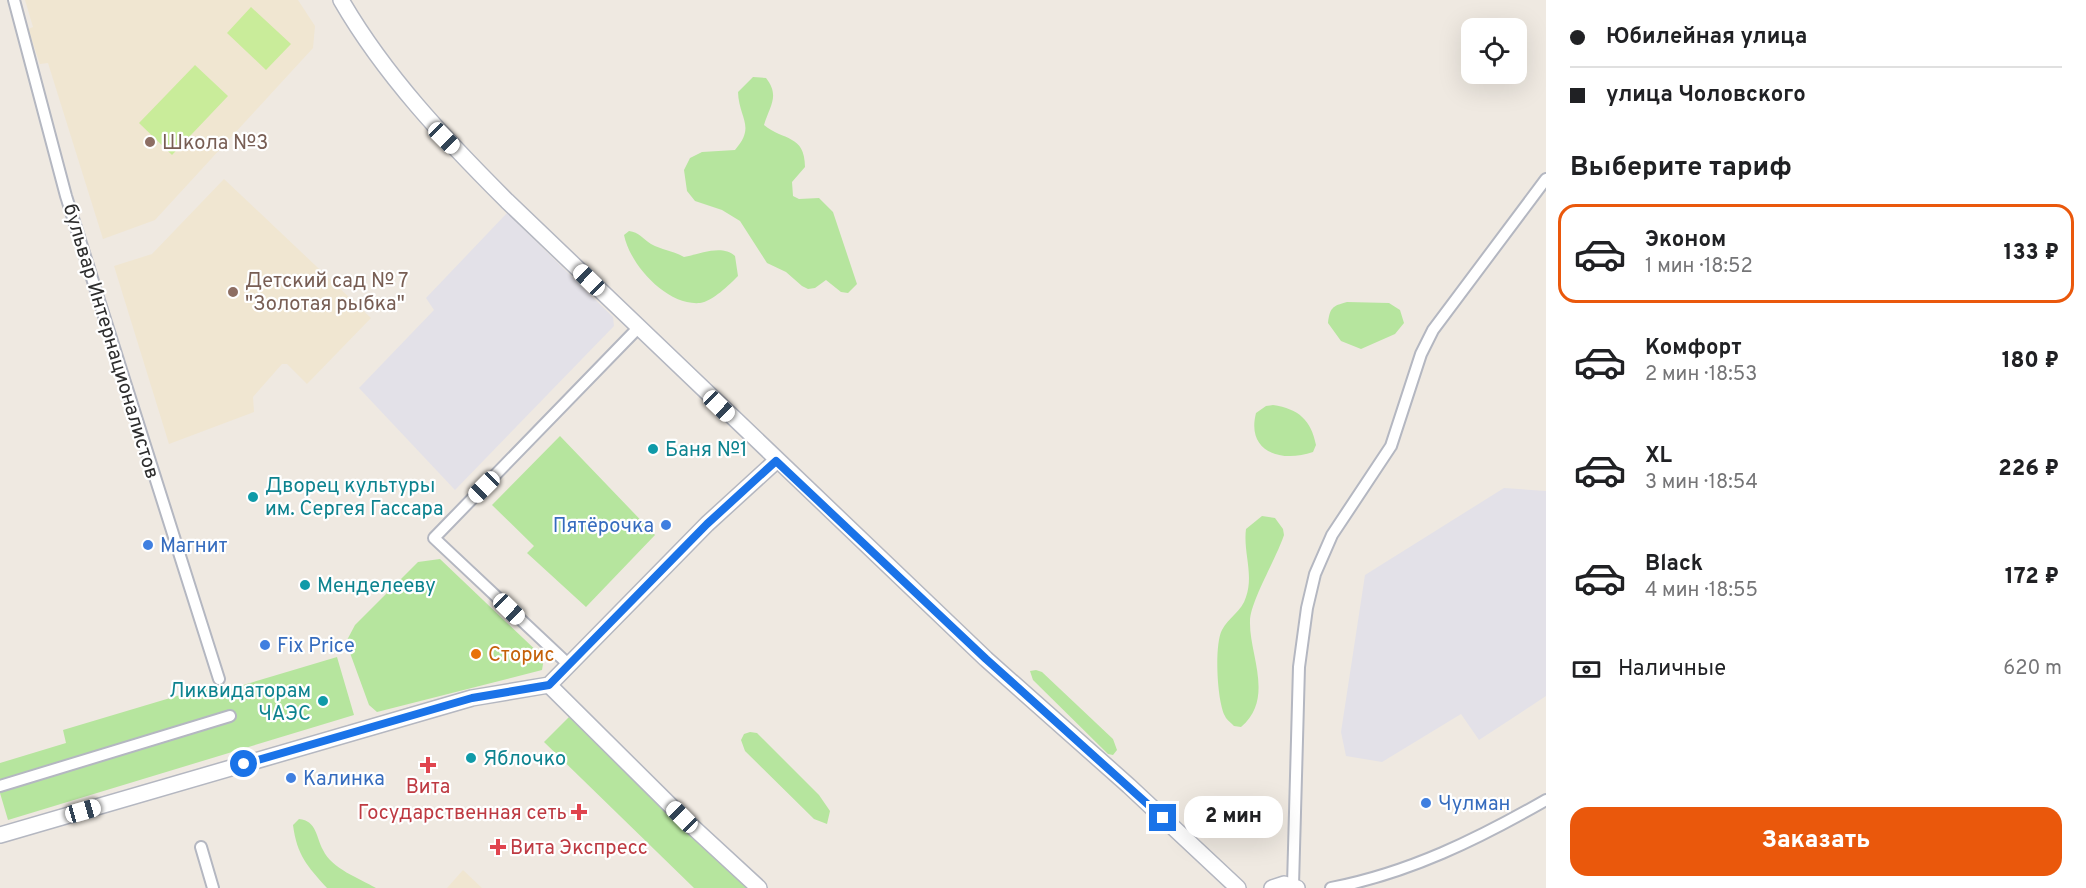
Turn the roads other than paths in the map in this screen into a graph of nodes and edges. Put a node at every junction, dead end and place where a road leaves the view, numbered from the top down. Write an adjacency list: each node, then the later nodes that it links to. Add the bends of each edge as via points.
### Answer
1 (14, 0): 7 (street, бульвар Интернационалистов, via 66,196)
2 (341, 0): 4 (street, via 391,75 444,138)
3 (1546, 179): 14 (street, via 1432,330 1391,446 1332,535 1315,574 1306,608 1299,667)
4 (638, 328): 5 (street); 6 (street, via 434,538)
5 (776, 461): 6 (street, via 707,524); 17 (street)
6 (568, 664): 8 (street)
7 (219, 679)
8 (549, 685): 12 (street, via 472,698); 16 (street)
9 (230, 716): 10 (street)
10 (0, 786)
11 (1546, 800): 19 (street, via 1485,835 1427,861)
12 (0, 835)
13 (201, 847): 15 (street)
14 (1295, 887): 18 (street, via 1284,884)
15 (213, 888)
16 (759, 888)
17 (1238, 888)
18 (1272, 888)
19 (1331, 888)

